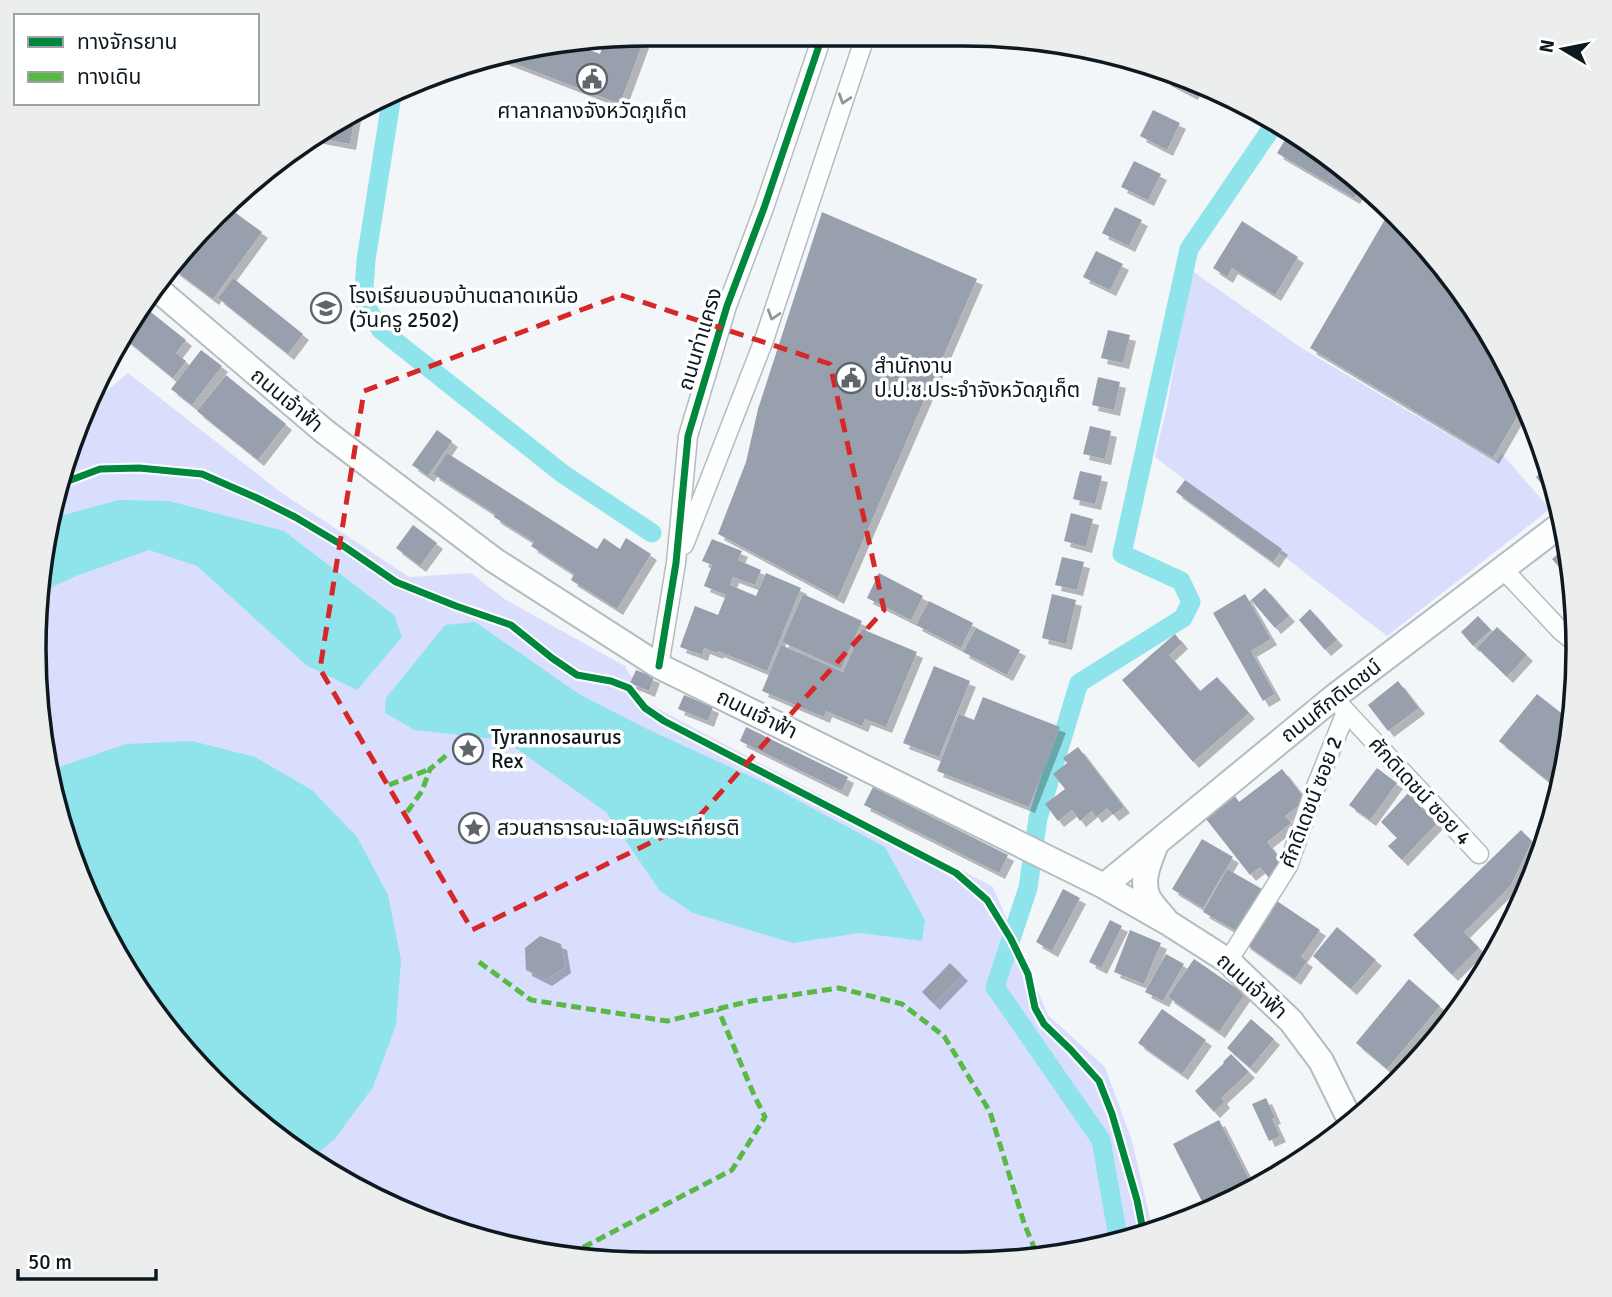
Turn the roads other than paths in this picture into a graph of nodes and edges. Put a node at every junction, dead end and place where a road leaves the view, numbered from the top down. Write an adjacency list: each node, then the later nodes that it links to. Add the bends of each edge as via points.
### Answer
1 (819, 46): 5 (street, ถนนท่าแครง, via 727,306 688,436)
2 (862, 46): 5 (street, ถนนท่าแครง, one-way to 5, via 764,341)
3 (162, 293): 8 (main road, ถนนเจ้าฟ้า, via 324,431 494,560)
4 (1555, 529): 6 (main road, ถนนศักดิเดชน์)
5 (676, 564): 8 (street, ถนนท่าแครง)
6 (1503, 569): 7 (street); 9 (main road, ถนนศักดิเดชน์)
7 (1566, 635)
8 (659, 666): 12 (main road, ถนนเจ้าฟ้า)
9 (1340, 704): 10 (main road, ถนนศักดิเดชน์); 11 (street, ศักดิเดชน์ ซอย 4); 14 (street, ศักดิเดชน์ ซอย 2, via 1288,866)
10 (1157, 843): 12 (main road, ถนนศักดิเดชน์); 13 (main road, via 1147,867 1146,886 1148,897)
11 (1479, 854)
12 (1104, 886): 13 (main road, ถนนเจ้าฟ้า)
13 (1167, 922): 14 (main road, ถนนเจ้าฟ้า)
14 (1228, 961): 15 (main road, ถนนเจ้าฟ้า, via 1291,1021 1321,1062)
15 (1347, 1114)

